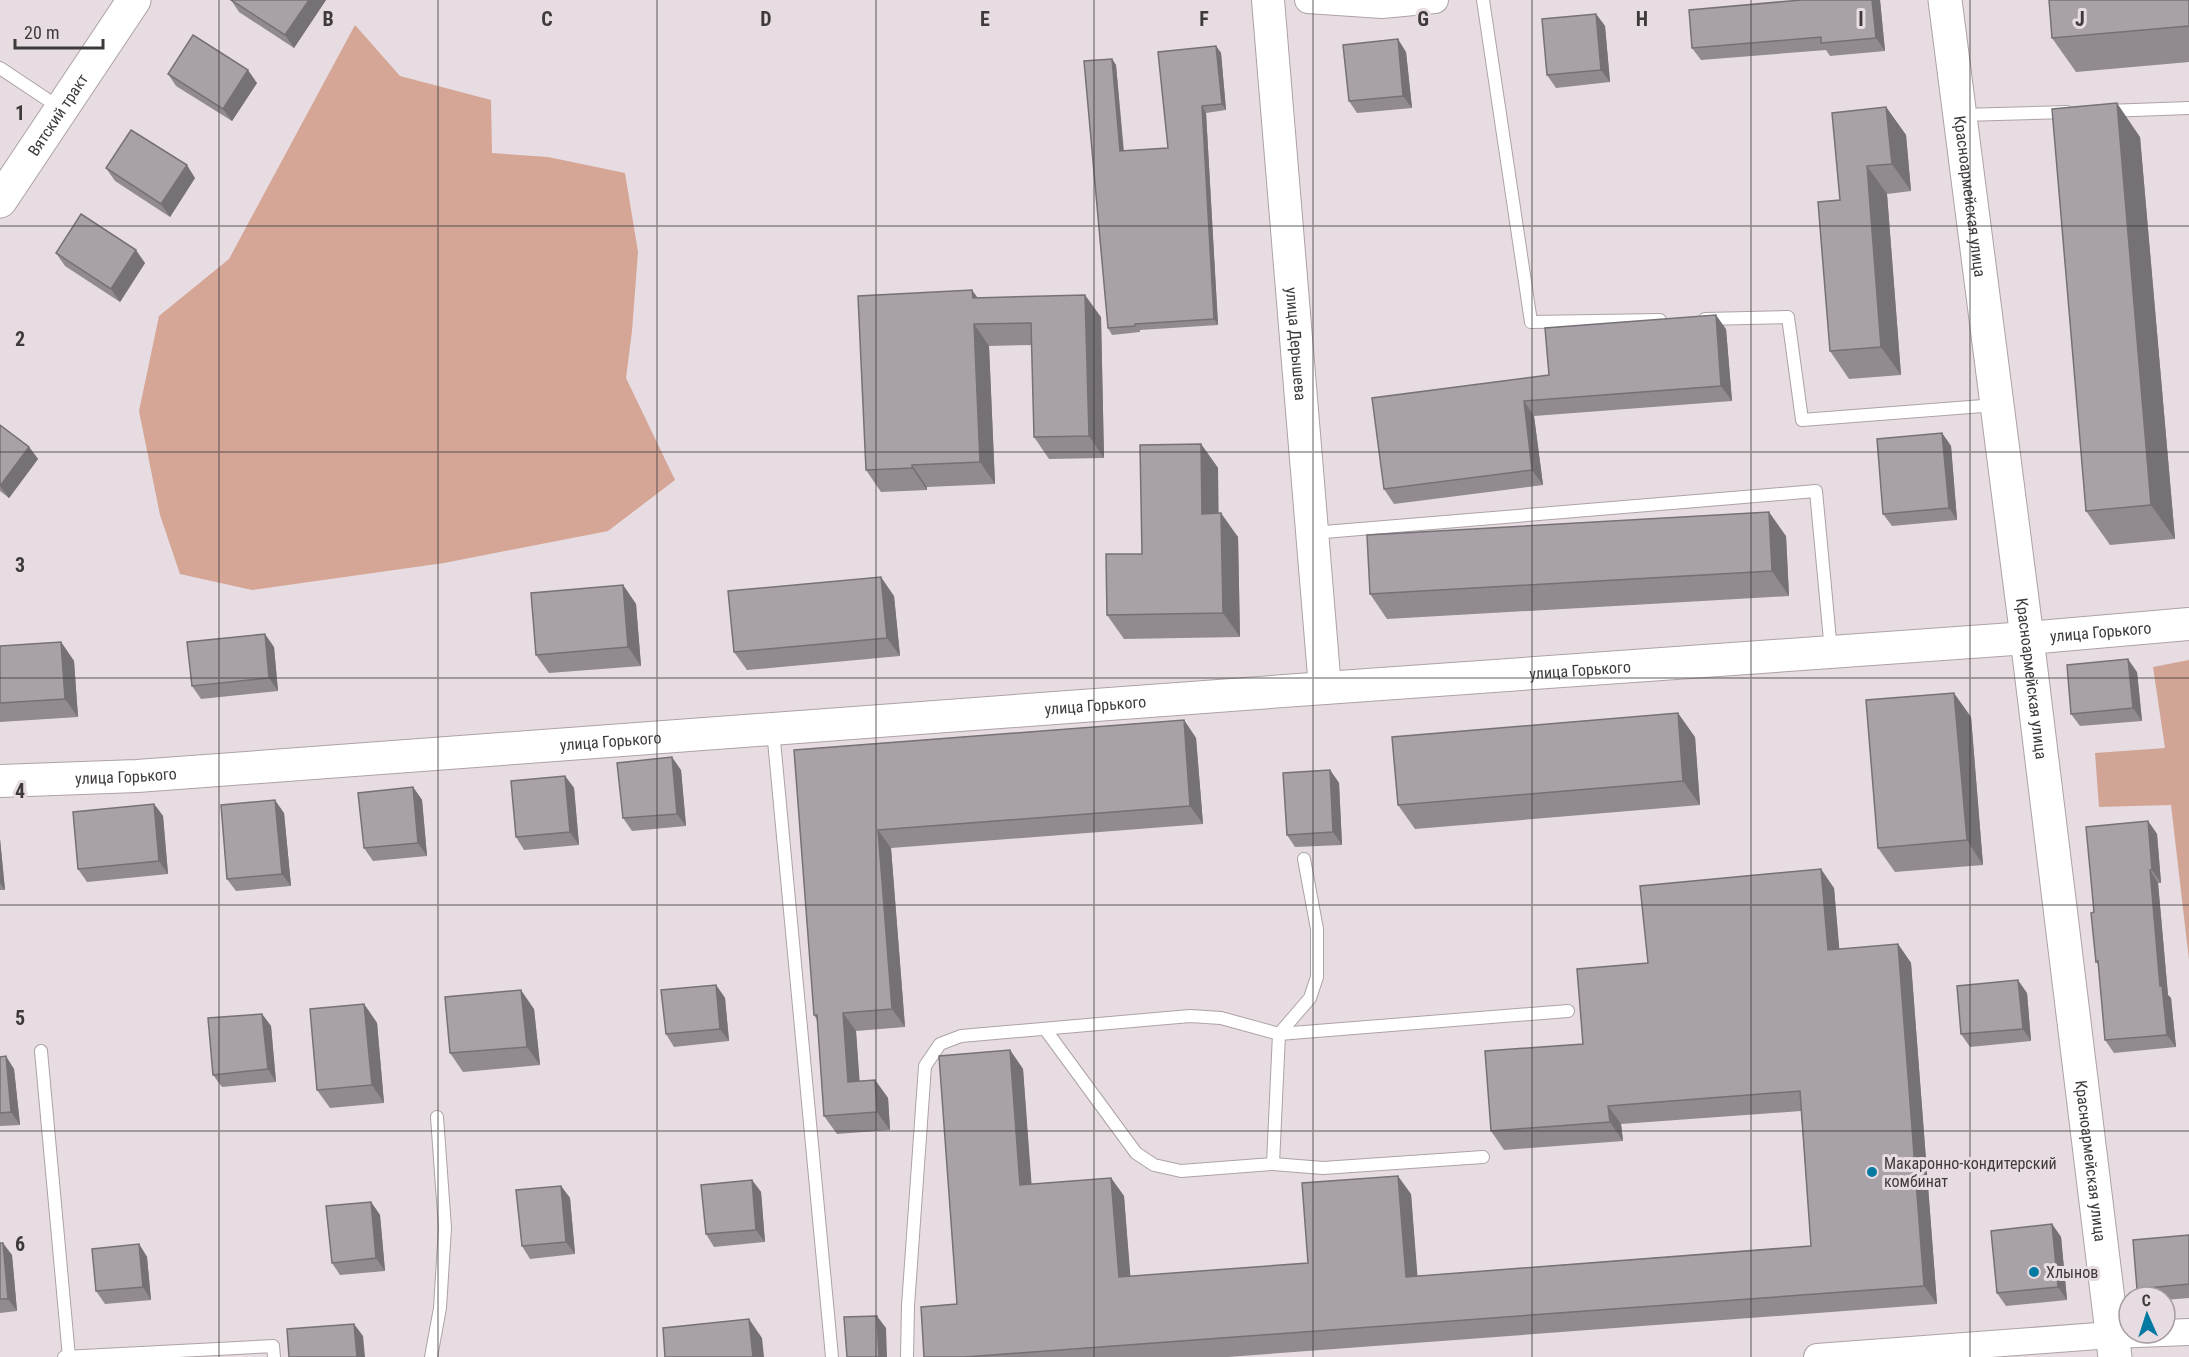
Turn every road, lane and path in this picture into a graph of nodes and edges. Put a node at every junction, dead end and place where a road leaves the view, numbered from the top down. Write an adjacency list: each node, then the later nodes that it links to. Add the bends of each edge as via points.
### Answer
1 (134, 0): 10 (main road, Вятский тракт)
2 (1268, 0): 18 (street, улица Дерышева)
3 (1308, 0): 7 (street, via 1382,5)
4 (1435, 0): 7 (street)
5 (1483, 0): 16 (lane, via 1531,322)
6 (1945, 0): 13 (main road, Красноармейская улица)
7 (1405, 1)
8 (0, 68): 10 (lane)
9 (2189, 108): 11 (lane)
10 (61, 109): 14 (main road, Вятский тракт)
11 (2098, 111)
12 (2075, 112): 13 (lane)
13 (1961, 116): 17 (main road, Красноармейская улица)
14 (0, 201)
15 (1695, 319): 17 (lane, via 1788,317 1802,420)
16 (1671, 320)
17 (1998, 405): 20 (main road, Красноармейская улица)
18 (1312, 533): 21 (lane, via 1816,491); 22 (street, улица Дерышева)
19 (2189, 624): 20 (street, улица Горького)
20 (2027, 639): 21 (street, улица Горького); 34 (main road, Красноармейская улица)
21 (1831, 652): 22 (street, улица Горького)
22 (1325, 688): 23 (street, улица Горького)
23 (773, 729): 24 (street, улица Горького, via 137,776); 39 (lane)
24 (0, 781)
25 (1304, 859): 28 (lane, via 1317,929 1317,977 1310,999)
26 (1568, 1011): 28 (lane)
27 (1045, 1029): 28 (lane, via 1190,1016 1221,1018); 32 (lane, via 1136,1153 1154,1165 1181,1171); 40 (lane, via 961,1036 940,1044 925,1066)
28 (1279, 1034): 32 (lane)
29 (41, 1051): 36 (lane)
30 (437, 1117): 38 (lane, via 445,1228 440,1308)
31 (1483, 1157): 32 (lane, via 1323,1168)
32 (1273, 1164)
33 (2189, 1332): 34 (street)
34 (2113, 1346): 41 (street)
35 (64, 1357): 36 (lane)
36 (69, 1357): 37 (lane, via 273,1346)
37 (274, 1357)
38 (431, 1357)
39 (832, 1357)
40 (907, 1357)
41 (1817, 1357)

